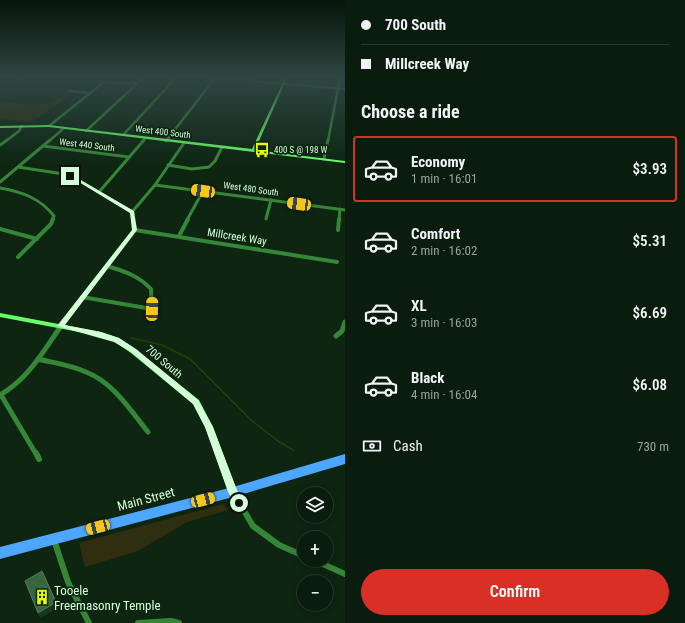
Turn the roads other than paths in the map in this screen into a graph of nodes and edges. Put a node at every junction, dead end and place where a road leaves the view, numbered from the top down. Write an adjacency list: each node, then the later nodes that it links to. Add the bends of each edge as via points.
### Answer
1 (73, 107): 8 (street)
2 (112, 107): 11 (street)
3 (149, 107): 12 (street)
4 (193, 107): 14 (street)
5 (273, 107): 19 (street)
6 (334, 107): 21 (street)
7 (22, 126): 8 (street, West 400 South); 9 (street, West 400 South); 16 (street)
8 (49, 126): 10 (street, West 400 South)
9 (0, 127)
10 (64, 128): 11 (street, West 400 South); 17 (street)
11 (86, 131): 12 (street, West 400 South)
12 (123, 135): 13 (street, West 400 South)
13 (145, 138): 14 (street, West 400 South); 20 (street)
14 (166, 141): 15 (street, West 400 South)
15 (184, 143): 18 (street, West 400 South); 23 (street)
16 (0, 145)
17 (42, 146): 20 (street, West 440 South); 24 (street)
18 (222, 147): 19 (street, West 400 South); 23 (street, via 212,166 208,168)
19 (253, 151): 21 (street, West 400 South)
20 (129, 158): 29 (street)
21 (324, 159): 22 (street, West 400 South)
22 (345, 162)
23 (168, 165): 26 (street)
24 (18, 167): 25 (street); 29 (street, via 70,176)
25 (0, 182)
26 (155, 185): 28 (street, West 480 South); 33 (street)
27 (0, 188): 39 (street, via 21,191 50,208 54,216 51,224)
28 (203, 191): 30 (street, West 480 South); 38 (street)
29 (99, 192): 33 (street)
30 (271, 200): 31 (street, West 480 South); 34 (street)
31 (340, 209): 32 (street, West 480 South); 37 (street)
32 (345, 210)
33 (132, 212): 36 (street)
34 (266, 219)
35 (0, 229): 39 (street)
36 (134, 230): 38 (street, Millcreek Way); 42 (street)
37 (338, 230)
38 (179, 236): 41 (street, Millcreek Way)
39 (37, 239): 40 (street)
40 (18, 257)
41 (337, 262)
42 (107, 266): 43 (street); 43 (street, via 128,272 143,280 151,289 152,309)
43 (82, 297): 46 (street)
44 (0, 315): 46 (street, 700 South)
45 (345, 322): 47 (street)
46 (60, 326): 48 (street); 53 (street, 700 South, via 101,334 117,340 196,402 209,427)
47 (336, 336)
48 (38, 359): 49 (street, via 18,385); 50 (street, via 86,371 100,378 127,404)
49 (1, 395): 51 (street)
50 (148, 432)
51 (39, 459)
52 (345, 459): 53 (highway, Main Street)
53 (233, 492): 54 (highway, Main Street); 56 (street, via 253,526 279,545)
54 (54, 539): 55 (highway, Main Street); 59 (street, via 68,582)
55 (0, 552)
56 (297, 553)
57 (330, 567): 58 (street)
58 (345, 574)
59 (89, 623)
60 (138, 623): 61 (street)
61 (179, 623)

